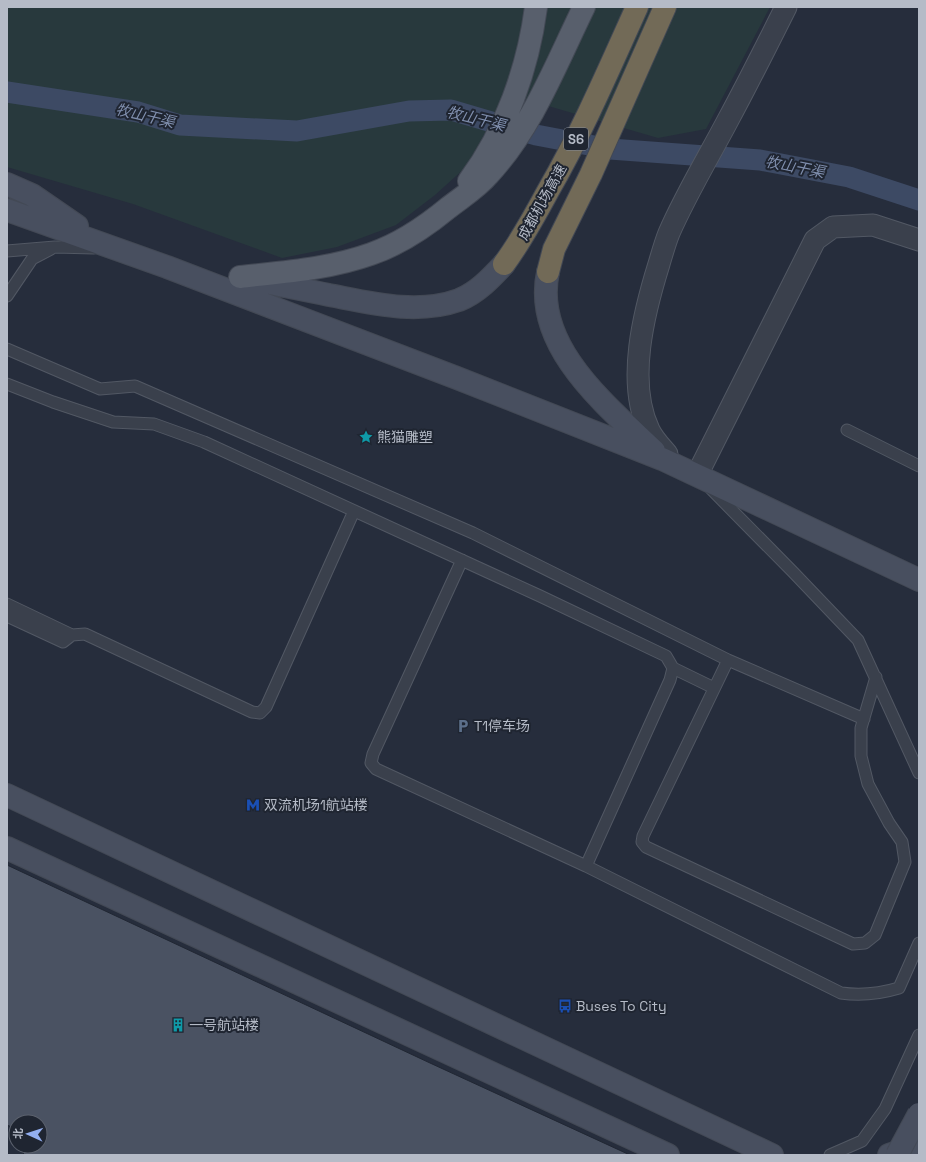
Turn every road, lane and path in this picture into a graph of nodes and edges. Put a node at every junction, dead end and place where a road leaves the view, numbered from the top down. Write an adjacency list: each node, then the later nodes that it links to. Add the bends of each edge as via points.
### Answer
1 (536, 7): 7 (main road, via 527,58 497,134)
2 (584, 7): 7 (main road, via 517,138 488,176)
3 (637, 7): 14 (highway, 成都机场高速 / S6, via 585,123 521,242)
4 (665, 7): 15 (highway, 成都机场高速 / S6, via 591,174 554,249)
5 (786, 7): 21 (street, via 668,234 652,287 638,360 642,410 649,431)
6 (7, 184): 10 (main road, via 32,195)
7 (450, 206): 16 (main road, via 425,226 394,245 369,255 313,268)
8 (7, 210): 10 (main road)
9 (919, 240): 23 (street, via 873,225 833,227 815,240)
10 (110, 246): 11 (lane); 13 (main road)
11 (55, 247): 12 (lane); 17 (lane, via 32,259)
12 (7, 251)
13 (141, 258): 16 (main road); 21 (main road)
14 (504, 264): 16 (main road, via 488,281 460,299 446,304 414,307 372,303)
15 (548, 272): 21 (main road, via 548,316 555,337 567,359 600,398)
16 (240, 277)
17 (7, 296)
18 (7, 349): 32 (lane, via 100,388 135,386 142,389 473,533)
19 (7, 384): 24 (lane, via 113,422 154,424 204,442)
20 (847, 430): 22 (lane)
21 (669, 462): 23 (main road)
22 (919, 466)
23 (697, 475): 26 (main road); 34 (lane, via 858,640)
24 (354, 511): 25 (lane); 31 (lane, via 266,707 260,713 252,712 85,634)
25 (462, 560): 33 (lane, via 666,656); 40 (lane, via 371,763 376,769)
26 (900, 571): 27 (main road); 28 (lane)
27 (919, 580)
28 (919, 584)
29 (7, 604): 31 (lane)
30 (7, 616): 31 (lane, via 63,642)
31 (72, 635)
32 (728, 660): 35 (lane); 36 (lane)
33 (673, 668): 35 (lane); 40 (lane, via 670,680)
34 (876, 677): 36 (lane); 37 (lane)
35 (714, 688): 36 (lane, via 642,842 646,847 853,944 865,943 875,935 905,862 902,842 868,784 861,756 861,728)
36 (864, 719)
37 (919, 773)
38 (7, 795): 46 (main road)
39 (7, 848): 45 (main road)
40 (586, 866): 41 (lane, via 841,993 860,996 899,988)
41 (919, 943)
42 (919, 1035): 48 (lane, via 885,1109 862,1141)
43 (919, 1114): 50 (main road, bridge)
44 (919, 1145): 49 (main road)
45 (668, 1155)
46 (772, 1155): 47 (lane)
47 (785, 1155)
48 (830, 1155)
49 (889, 1155)
50 (897, 1155)

